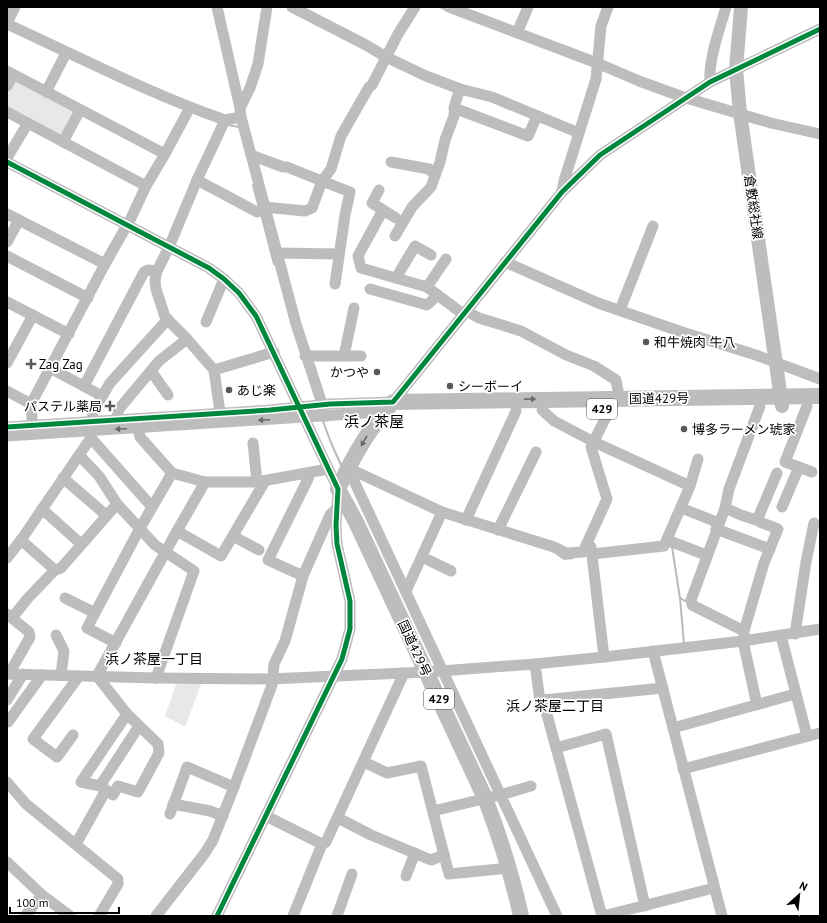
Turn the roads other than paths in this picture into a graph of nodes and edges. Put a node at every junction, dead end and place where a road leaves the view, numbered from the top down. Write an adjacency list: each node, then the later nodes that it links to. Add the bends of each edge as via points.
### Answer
1 (14, 7): 11 (street)
2 (217, 7): 31 (street)
3 (267, 7): 31 (street, via 258,64 250,88)
4 (292, 7): 16 (street, via 366,44)
5 (415, 7): 16 (street)
6 (448, 7): 14 (street)
7 (528, 7): 14 (street)
8 (608, 7): 17 (street, via 601,26)
9 (726, 7): 20 (street, via 713,57)
10 (742, 7): 18 (main road, 倉敷総社線)
11 (7, 23): 31 (street, via 127,80)
12 (820, 29): 18 (street)
13 (7, 31): 15 (street)
14 (517, 33): 17 (street)
15 (64, 57): 23 (street); 28 (street, via 136,92)
16 (386, 57): 22 (street); 43 (street, via 341,136 331,169)
17 (597, 63): 24 (street); 33 (street, via 596,79)
18 (736, 70): 20 (street); 29 (main road, 倉敷総社線)
19 (10, 73): 21 (street); 23 (street)
20 (710, 82): 24 (street)
21 (7, 86)
22 (460, 89): 25 (street); 30 (street, via 492,98)
23 (46, 92): 26 (street)
24 (684, 99): 29 (street); 46 (street, via 600,155)
25 (454, 108): 30 (street, via 528,136); 41 (street, via 454,116)
26 (80, 110): 35 (street); 36 (street)
27 (7, 112): 32 (street)
28 (187, 113): 31 (street); 36 (street)
29 (740, 113): 34 (street); 86 (main road, 倉敷総社線)
30 (537, 116): 33 (street)
31 (231, 119): 37 (street); 42 (street)
32 (28, 123): 35 (street); 38 (street)
33 (580, 134): 46 (street)
34 (820, 134)
35 (63, 142): 44 (street)
36 (165, 154): 44 (street)
37 (251, 154): 43 (street); 47 (street)
38 (7, 158)
39 (7, 162): 52 (street)
40 (391, 162): 41 (street, via 428,169)
41 (435, 175): 54 (street, via 431,187 417,200)
42 (197, 180): 47 (street); 56 (street)
43 (322, 181): 47 (street, via 312,208 305,211); 58 (street, via 350,192)
44 (146, 186): 52 (street)
45 (379, 190): 48 (street, via 372,204)
46 (562, 192): 62 (street)
47 (262, 210): 57 (street)
48 (383, 210): 50 (street); 65 (street, via 358,256 361,268)
49 (7, 214): 51 (street)
50 (396, 218)
51 (19, 220): 55 (street); 63 (street)
52 (126, 225): 56 (street); 63 (street)
53 (653, 226): 74 (street)
54 (395, 236)
55 (7, 242)
56 (169, 247): 64 (street); 66 (street, via 208,268)
57 (276, 252): 58 (street); 83 (street)
58 (339, 254): 67 (street)
59 (431, 255): 65 (street, via 415,246)
60 (7, 256): 71 (street)
61 (446, 259): 68 (street)
62 (505, 262): 74 (street, via 598,303); 75 (street)
63 (105, 264): 71 (street)
64 (157, 271): 77 (street, via 156,289 165,317); 92 (street, via 144,272)
65 (396, 278): 68 (street)
66 (224, 280): 78 (street); 82 (street, via 251,308)
67 (335, 284)
68 (428, 287): 70 (street)
69 (370, 289): 70 (street, via 427,305)
70 (438, 295): 75 (street)
71 (88, 298): 79 (street)
72 (7, 302): 76 (street)
73 (354, 308): 84 (street)
74 (620, 310): 86 (street)
75 (464, 313): 99 (street, via 521,331 566,355 594,366 616,380 618,391); 104 (street)
76 (33, 315): 79 (street); 81 (street)
77 (168, 319): 80 (street); 95 (street, via 110,383)
78 (206, 322)
79 (69, 334): 88 (street)
80 (187, 339): 89 (street); 90 (street)
81 (11, 347): 87 (street)
82 (274, 352): 89 (street); 103 (street)
83 (305, 356): 84 (street); 100 (street)
84 (344, 356): 85 (street)
85 (361, 356)
86 (776, 362): 91 (street); 97 (main road, 倉敷総社線)
87 (7, 363)
88 (50, 368): 92 (street); 98 (street)
89 (214, 370): 108 (street)
90 (150, 371): 94 (street); 110 (street, via 119,409)
91 (820, 380)
92 (84, 386): 95 (street)
93 (7, 391): 98 (street)
94 (168, 395)
95 (102, 396): 114 (street, via 93,412)
96 (820, 396): 97 (highway, 国道429号 / 429)
97 (781, 401): 99 (highway, 国道429号 / 429); 101 (highway, 国道429号 / 429); 102 (highway, 国道429号 / 429)
98 (31, 404): 113 (street)
99 (614, 404): 101 (highway, 国道429号 / 429); 104 (highway, 国道429号 / 429, one-way to 99); 105 (highway, 国道429号 / 429); 116 (street)
100 (319, 405): 103 (street); 104 (street); 107 (street)
101 (760, 406): 137 (street, via 729,489)
102 (814, 406): 121 (street, via 785,462)
103 (298, 407): 108 (street); 109 (street)
104 (388, 407): 106 (highway, 国道429号 / 429, via 413,410); 107 (street); 127 (highway, one-way to 127, via 374,424)
105 (542, 410): 106 (highway, 国道429号 / 429); 116 (street, via 554,421)
106 (516, 411): 141 (street)
107 (323, 416): 109 (street)
108 (221, 418): 109 (street, one-way to 108); 110 (street); 112 (street)
109 (303, 418): 122 (street)
110 (116, 420): 114 (street)
111 (7, 427): 113 (street)
112 (138, 428): 114 (street, one-way to 114); 124 (street, via 140,437)
113 (33, 430): 114 (street); 115 (street)
114 (92, 430): 119 (street); 133 (street)
115 (7, 436)
116 (594, 442): 131 (street); 149 (street, via 591,447 607,499)
117 (253, 443): 130 (street)
118 (536, 452): 146 (street)
119 (79, 455): 128 (street); 132 (street, via 99,476)
120 (698, 459): 131 (street)
121 (799, 467): 123 (street); 135 (street)
122 (328, 469): 125 (street); 127 (street)
123 (812, 472)
124 (172, 473): 129 (street); 133 (street)
125 (310, 473): 130 (street); 162 (street, via 268,560)
126 (777, 473): 142 (street, via 758,518)
127 (344, 476): 134 (highway, 国道429号 / 429); 139 (street); 163 (street)
128 (63, 478): 138 (street); 140 (street)
129 (205, 482): 130 (street); 147 (street)
130 (261, 482): 148 (street)
131 (690, 486): 136 (street)
132 (117, 504): 140 (street); 145 (street)
133 (152, 507): 145 (street)
134 (342, 507): 162 (street, via 330,515); 176 (highway, 国道429号 / 429); 184 (street, via 337,544 350,601 350,629 342,660)
135 (782, 507)
136 (681, 508): 144 (street); 151 (street)
137 (725, 508): 142 (street); 144 (street)
138 (42, 509): 150 (street); 152 (street)
139 (441, 514): 141 (street); 158 (street)
140 (106, 515): 152 (street)
141 (466, 520): 146 (street)
142 (760, 521): 153 (street, via 778,529)
143 (814, 523): 168 (street)
144 (718, 526): 153 (street); 157 (street)
145 (139, 530): 155 (street); 165 (street)
146 (498, 530): 149 (street, via 566,553 583,552)
147 (177, 531): 148 (street, via 221,556); 155 (street)
148 (233, 536): 154 (street)
149 (590, 536): 156 (street)
150 (21, 540): 159 (street); 160 (street)
151 (667, 540): 156 (street, via 664,546); 157 (street)
152 (82, 544): 160 (street, via 60,568)
153 (770, 549): 171 (street)
154 (259, 550)
155 (165, 552): 172 (street); 185 (street, via 194,571)
156 (592, 555): 174 (street)
157 (706, 555): 171 (street, via 691,600 692,605)
158 (422, 557): 161 (street); 163 (street)
159 (7, 558)
160 (55, 570): 166 (street)
161 (451, 571)
162 (303, 576): 186 (street, via 285,641 274,664)
163 (406, 591): 176 (street)
164 (65, 598): 165 (street)
165 (95, 613): 172 (street, via 87,628)
166 (9, 616): 178 (street, via 29,632 30,637)
167 (820, 629): 168 (street)
168 (795, 634): 170 (street)
169 (56, 635): 181 (street, via 64,651)
170 (782, 638): 171 (street); 188 (street)
171 (744, 640): 173 (street); 191 (street)
172 (116, 643): 183 (street)
173 (653, 651): 174 (street); 187 (street)
174 (604, 657): 175 (street)
175 (535, 664): 176 (street); 190 (street, via 540,700)
176 (437, 671): 177 (street); 206 (highway, 国道429号 / 429)
177 (404, 673): 184 (street); 200 (street)
178 (8, 674): 179 (street)
179 (23, 674): 180 (street); 189 (street)
180 (42, 675): 181 (street); 193 (street)
181 (61, 675): 182 (street)
182 (78, 676): 183 (street); 197 (street, via 33,739 57,757)
183 (97, 676): 185 (street); 192 (street)
184 (334, 676): 186 (street); 209 (street)
185 (156, 678): 186 (street)
186 (273, 679): 204 (street)
187 (663, 688): 190 (street); 195 (street)
188 (795, 694): 191 (street); 198 (street)
189 (7, 700)
190 (543, 700): 199 (street)
191 (757, 705): 195 (street)
192 (127, 714): 194 (street); 205 (street, via 80,782)
193 (8, 722)
194 (139, 726): 205 (street); 205 (street, via 158,744 159,753 138,792 118,786 113,795)
195 (673, 728): 201 (street)
196 (820, 733): 198 (street)
197 (73, 735)
198 (807, 736): 201 (street)
199 (556, 748): 221 (street, via 606,734); 231 (street)
200 (364, 762): 207 (street, via 387,773 421,766); 210 (street)
201 (683, 769): 219 (street)
202 (7, 782): 211 (street, via 26,804)
203 (531, 786): 206 (street)
204 (234, 787): 208 (street); 208 (street, via 187,767 172,809 210,811)
205 (103, 788): 211 (street)
206 (494, 796): 207 (street); 216 (highway, 国道429号 / 429, via 499,833); 230 (street)
207 (433, 811): 214 (street)
208 (223, 816): 225 (street, via 205,853)
209 (266, 816): 212 (street); 226 (street)
210 (338, 818): 212 (street, via 326,842); 213 (street)
211 (76, 844): 224 (street, via 118,879 118,884)
212 (322, 844): 227 (street)
213 (415, 853): 214 (street, via 431,860); 218 (street)
214 (444, 855): 216 (street, via 450,874)
215 (7, 862): 220 (street)
216 (509, 868): 229 (highway, 国道429号 / 429)
217 (352, 874): 228 (street)
218 (406, 876)
219 (714, 888): 221 (street); 232 (street)
220 (42, 895): 222 (street); 223 (street)
221 (645, 906): 231 (street)
222 (25, 916)
223 (70, 916)
224 (99, 916)
225 (156, 916)
226 (217, 916)
227 (293, 916)
228 (337, 916)
229 (521, 916)
230 (557, 916)
231 (603, 916)
232 (722, 916)

